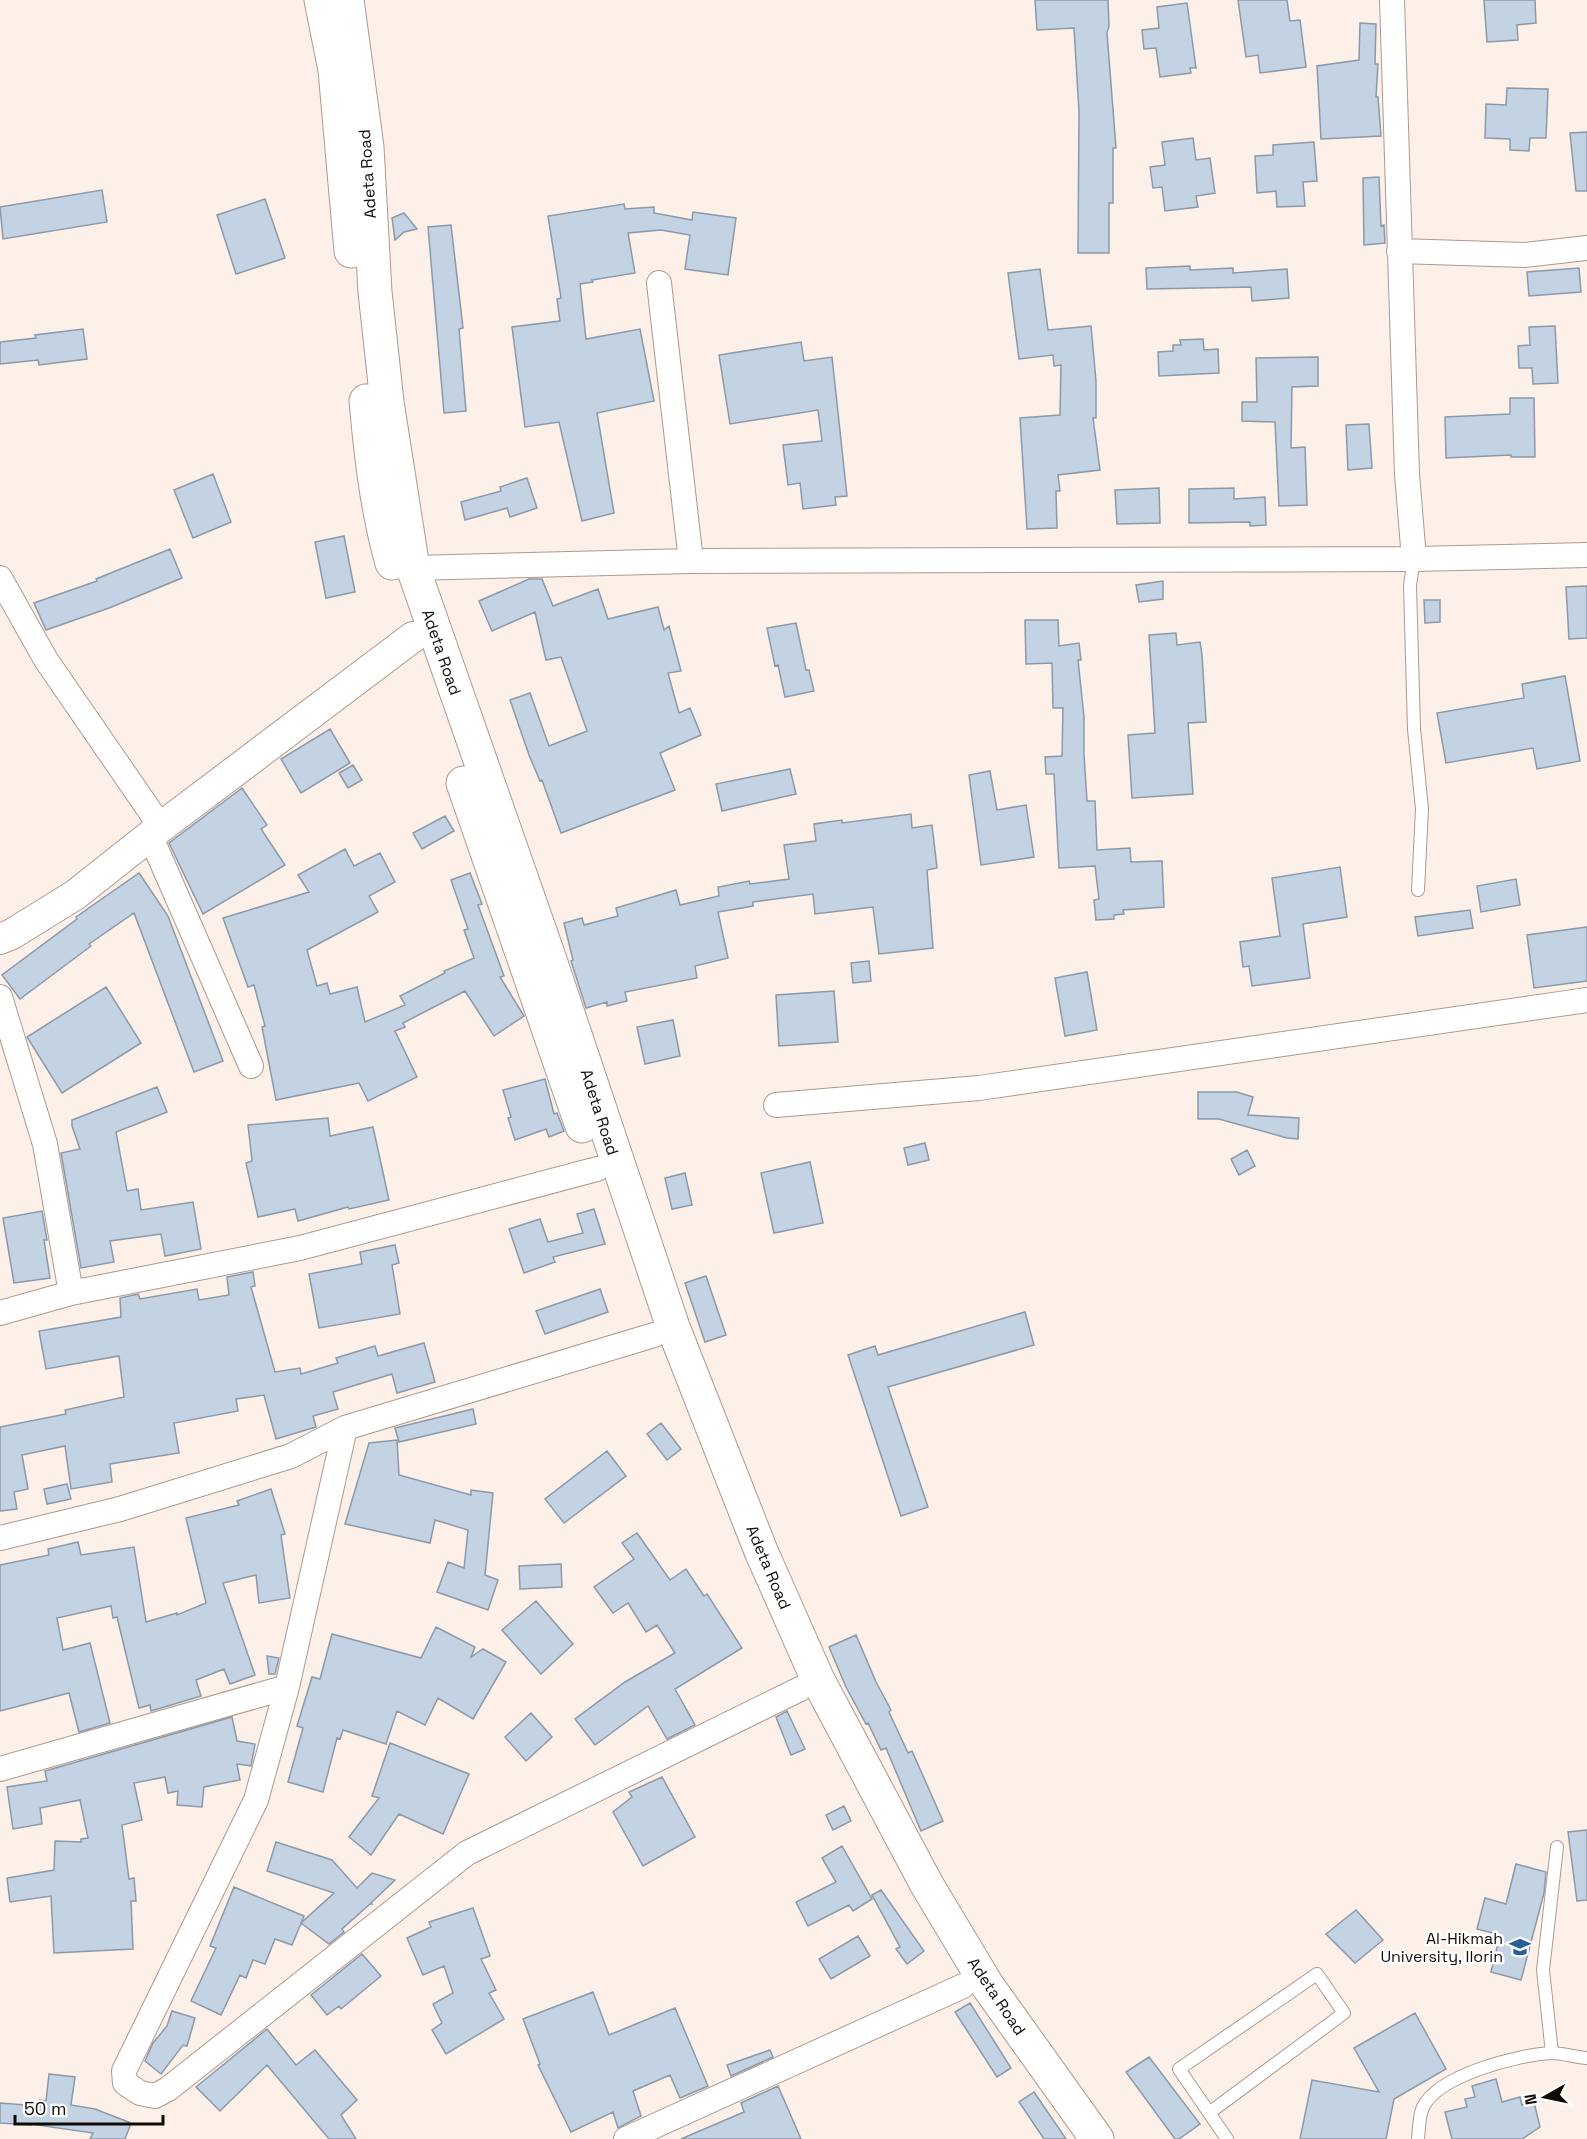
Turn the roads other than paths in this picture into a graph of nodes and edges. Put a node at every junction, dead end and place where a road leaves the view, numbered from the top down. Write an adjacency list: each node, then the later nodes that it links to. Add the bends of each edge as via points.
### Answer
1 (321, 0): 12 (main road, Adeta Road, via 334,70 372,465 386,541)
2 (347, 0): 10 (main road, Adeta Road, via 367,147 375,292 387,402)
3 (1392, 0): 5 (street)
4 (1587, 248): 5 (street, via 1524,255)
5 (1399, 250): 8 (street)
6 (659, 283): 9 (street)
7 (1587, 555): 8 (street)
8 (1414, 559): 9 (street); 14 (lane, via 1410,585 1414,729 1422,808)
9 (691, 561): 10 (street)
10 (413, 568): 36 (main road, Adeta Road, via 673,1327 760,1551 818,1680 927,1884 987,1984)
11 (0, 578): 13 (street, via 46,660)
12 (413, 637): 13 (street); 20 (main road, Adeta Road)
13 (156, 831): 15 (street, via 75,895); 18 (street)
14 (1418, 890)
15 (0, 939)
16 (0, 997): 21 (street, via 45,1144)
17 (1587, 1000): 19 (street, via 979,1088)
18 (251, 1066)
19 (776, 1105)
20 (597, 1169): 21 (street, via 300,1248); 23 (main road, Adeta Road)
21 (71, 1293): 22 (street)
22 (0, 1313)
23 (654, 1335): 24 (street); 27 (main road, Adeta Road, via 742,1559)
24 (345, 1428): 25 (street, via 291,1456 120,1509); 26 (street)
25 (0, 1538)
26 (287, 1687): 27 (street, via 256,1800 124,2071 125,2083 140,2093 155,2096 168,2089 467,1853); 28 (street)
27 (800, 1689): 30 (main road, Adeta Road, via 909,1895)
28 (0, 1769)
29 (1557, 1847): 31 (lane, via 1544,1970)
30 (963, 1986): 34 (street); 35 (main road, Adeta Road)
31 (1552, 2053): 32 (lane); 38 (lane, via 1470,2072 1443,2085 1422,2107)
32 (1587, 2058)
33 (1209, 2113): 33 (lane, via 1179,2069 1317,1974 1344,2013); 37 (lane)
34 (632, 2138)
35 (1072, 2139)
36 (1097, 2139)
37 (1227, 2139)
38 (1418, 2139)

